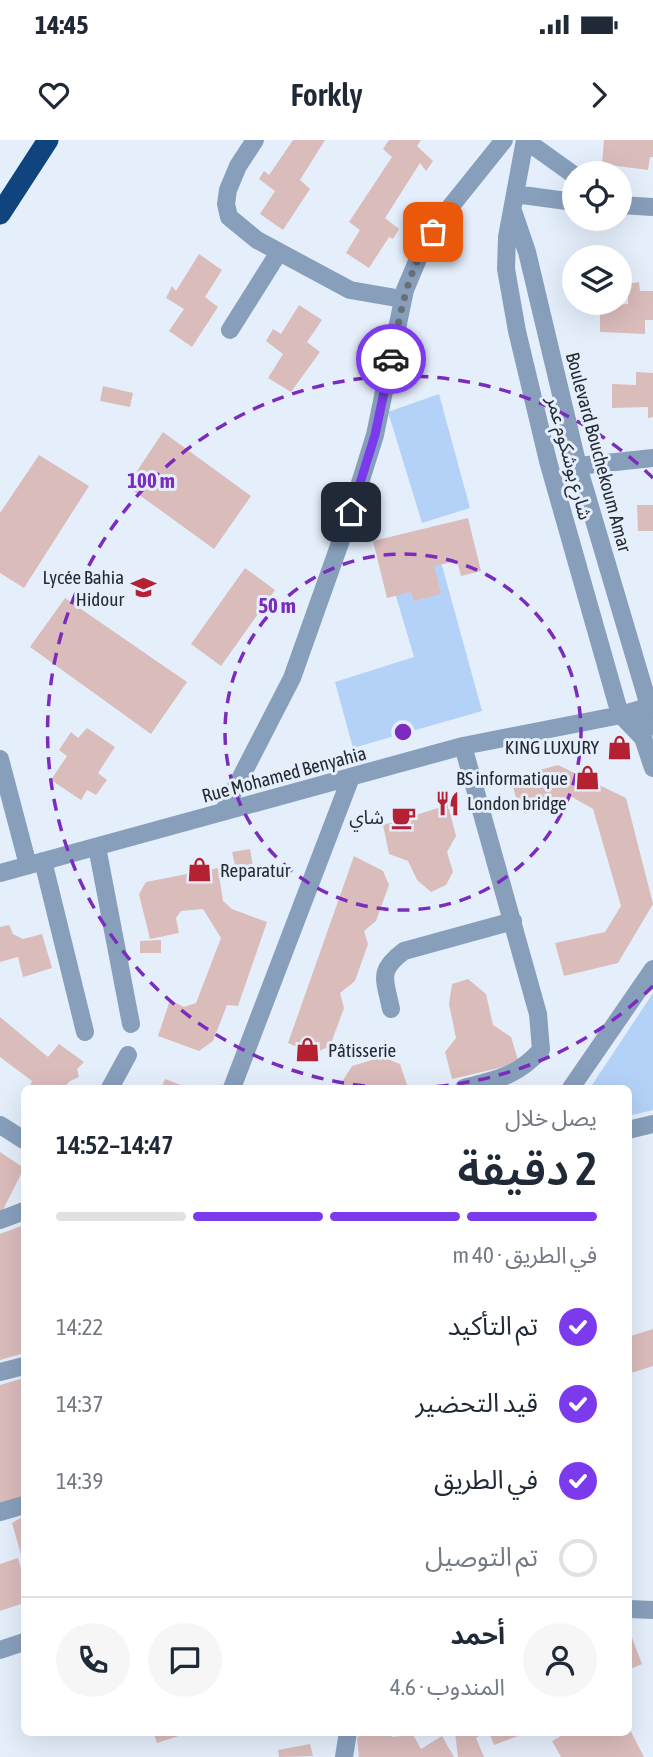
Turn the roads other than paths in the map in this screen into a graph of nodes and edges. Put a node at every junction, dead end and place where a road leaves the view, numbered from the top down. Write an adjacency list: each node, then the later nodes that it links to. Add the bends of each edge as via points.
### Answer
1 (48, 140): 10 (highway)
2 (255, 140): 11 (street, via 238,166 226,204 229,216 240,227)
3 (504, 140): 12 (street, via 423,247)
4 (525, 140): 5 (street); 6 (street, شارع بوشكوم عمر)
5 (562, 166)
6 (514, 201): 7 (street); 15 (street, Boulevard Bouchekoum Amar); 17 (street, شارع بوشكوم عمر, via 506,269 517,331 548,461)
7 (562, 202)
8 (632, 206): 9 (street)
9 (653, 207)
10 (0, 214)
11 (279, 252): 12 (street, via 350,290); 13 (street)
12 (402, 299): 22 (street, via 375,435 347,524 292,678)
13 (230, 330)
14 (653, 458): 15 (street)
15 (578, 466): 16 (street, Boulevard Bouchekoum Amar)
16 (651, 705): 17 (street, Rue Mohamed Benyahia); 19 (street)
17 (621, 715): 18 (street, Rue Mohamed Benyahia); 19 (street)
18 (463, 746): 21 (street, Rue Mohamed Benyahia); 26 (street)
19 (649, 752)
20 (0, 759): 24 (street)
21 (351, 777): 22 (street, Rue Mohamed Benyahia); 33 (street)
22 (223, 812): 23 (street, Rue Mohamed Benyahia)
23 (97, 847): 24 (street, Rue Mohamed Benyahia); 29 (street)
24 (36, 863): 25 (street, Rue Mohamed Benyahia); 30 (street)
25 (0, 873)
26 (513, 921): 28 (street, via 404,951 390,961 384,974); 34 (street, via 538,1014 541,1050 526,1066)
27 (653, 969): 35 (street)
28 (391, 1009)
29 (131, 1024)
30 (85, 1032)
31 (128, 1055): 32 (street)
32 (112, 1085)
33 (233, 1085)
34 (475, 1085)
35 (573, 1085)
36 (653, 1124): 38 (street)
37 (0, 1125): 39 (street)
38 (632, 1129)
39 (21, 1138)
40 (21, 1212): 41 (street)
41 (0, 1220)
42 (21, 1367): 43 (street)
43 (0, 1372)
44 (21, 1506): 45 (street)
45 (0, 1512)
46 (632, 1609): 47 (street)
47 (653, 1611)
48 (21, 1643): 49 (street)
49 (0, 1650)
50 (347, 1736): 51 (street)
51 (344, 1757)

